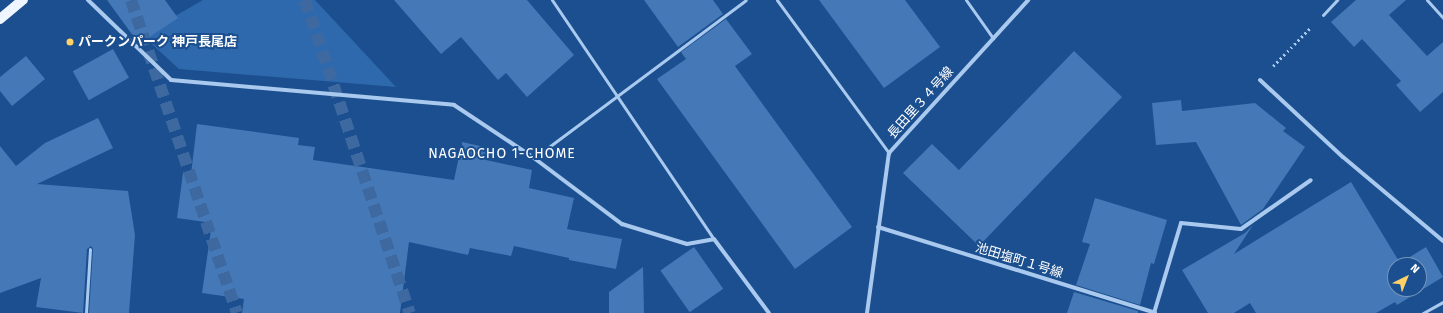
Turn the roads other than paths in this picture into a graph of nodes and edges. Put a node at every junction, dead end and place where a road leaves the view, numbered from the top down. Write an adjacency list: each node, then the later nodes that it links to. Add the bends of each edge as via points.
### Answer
1 (23, 0): 12 (main road)
2 (88, 0): 17 (street, via 171,80 454,105)
3 (552, 0): 15 (lane)
4 (746, 0): 15 (lane)
5 (777, 0): 16 (lane)
6 (966, 0): 13 (lane)
7 (1028, 0): 13 (street, 長田里３４号線)
8 (1337, 0): 10 (lane)
9 (1427, 0): 11 (lane)
10 (1323, 15)
11 (1443, 18)
12 (0, 19)
13 (993, 38): 16 (street, 長田里３４号線)
14 (1260, 80): 21 (street, via 1343,157)
15 (617, 96): 17 (lane); 20 (lane)
16 (889, 152): 19 (street, 長田里３４号線)
17 (534, 158): 20 (street, via 622,224 688,244)
18 (1311, 180): 27 (street, via 1241,229 1181,224)
19 (878, 227): 26 (street, 長田里３４号線); 27 (street, 池田塩町１号線)
20 (714, 239): 25 (street)
21 (1443, 241)
22 (90, 249): 24 (lane)
23 (1443, 302): 28 (lane)
24 (86, 313)
25 (769, 313)
26 (867, 313)
27 (1154, 313)
28 (1423, 313)

